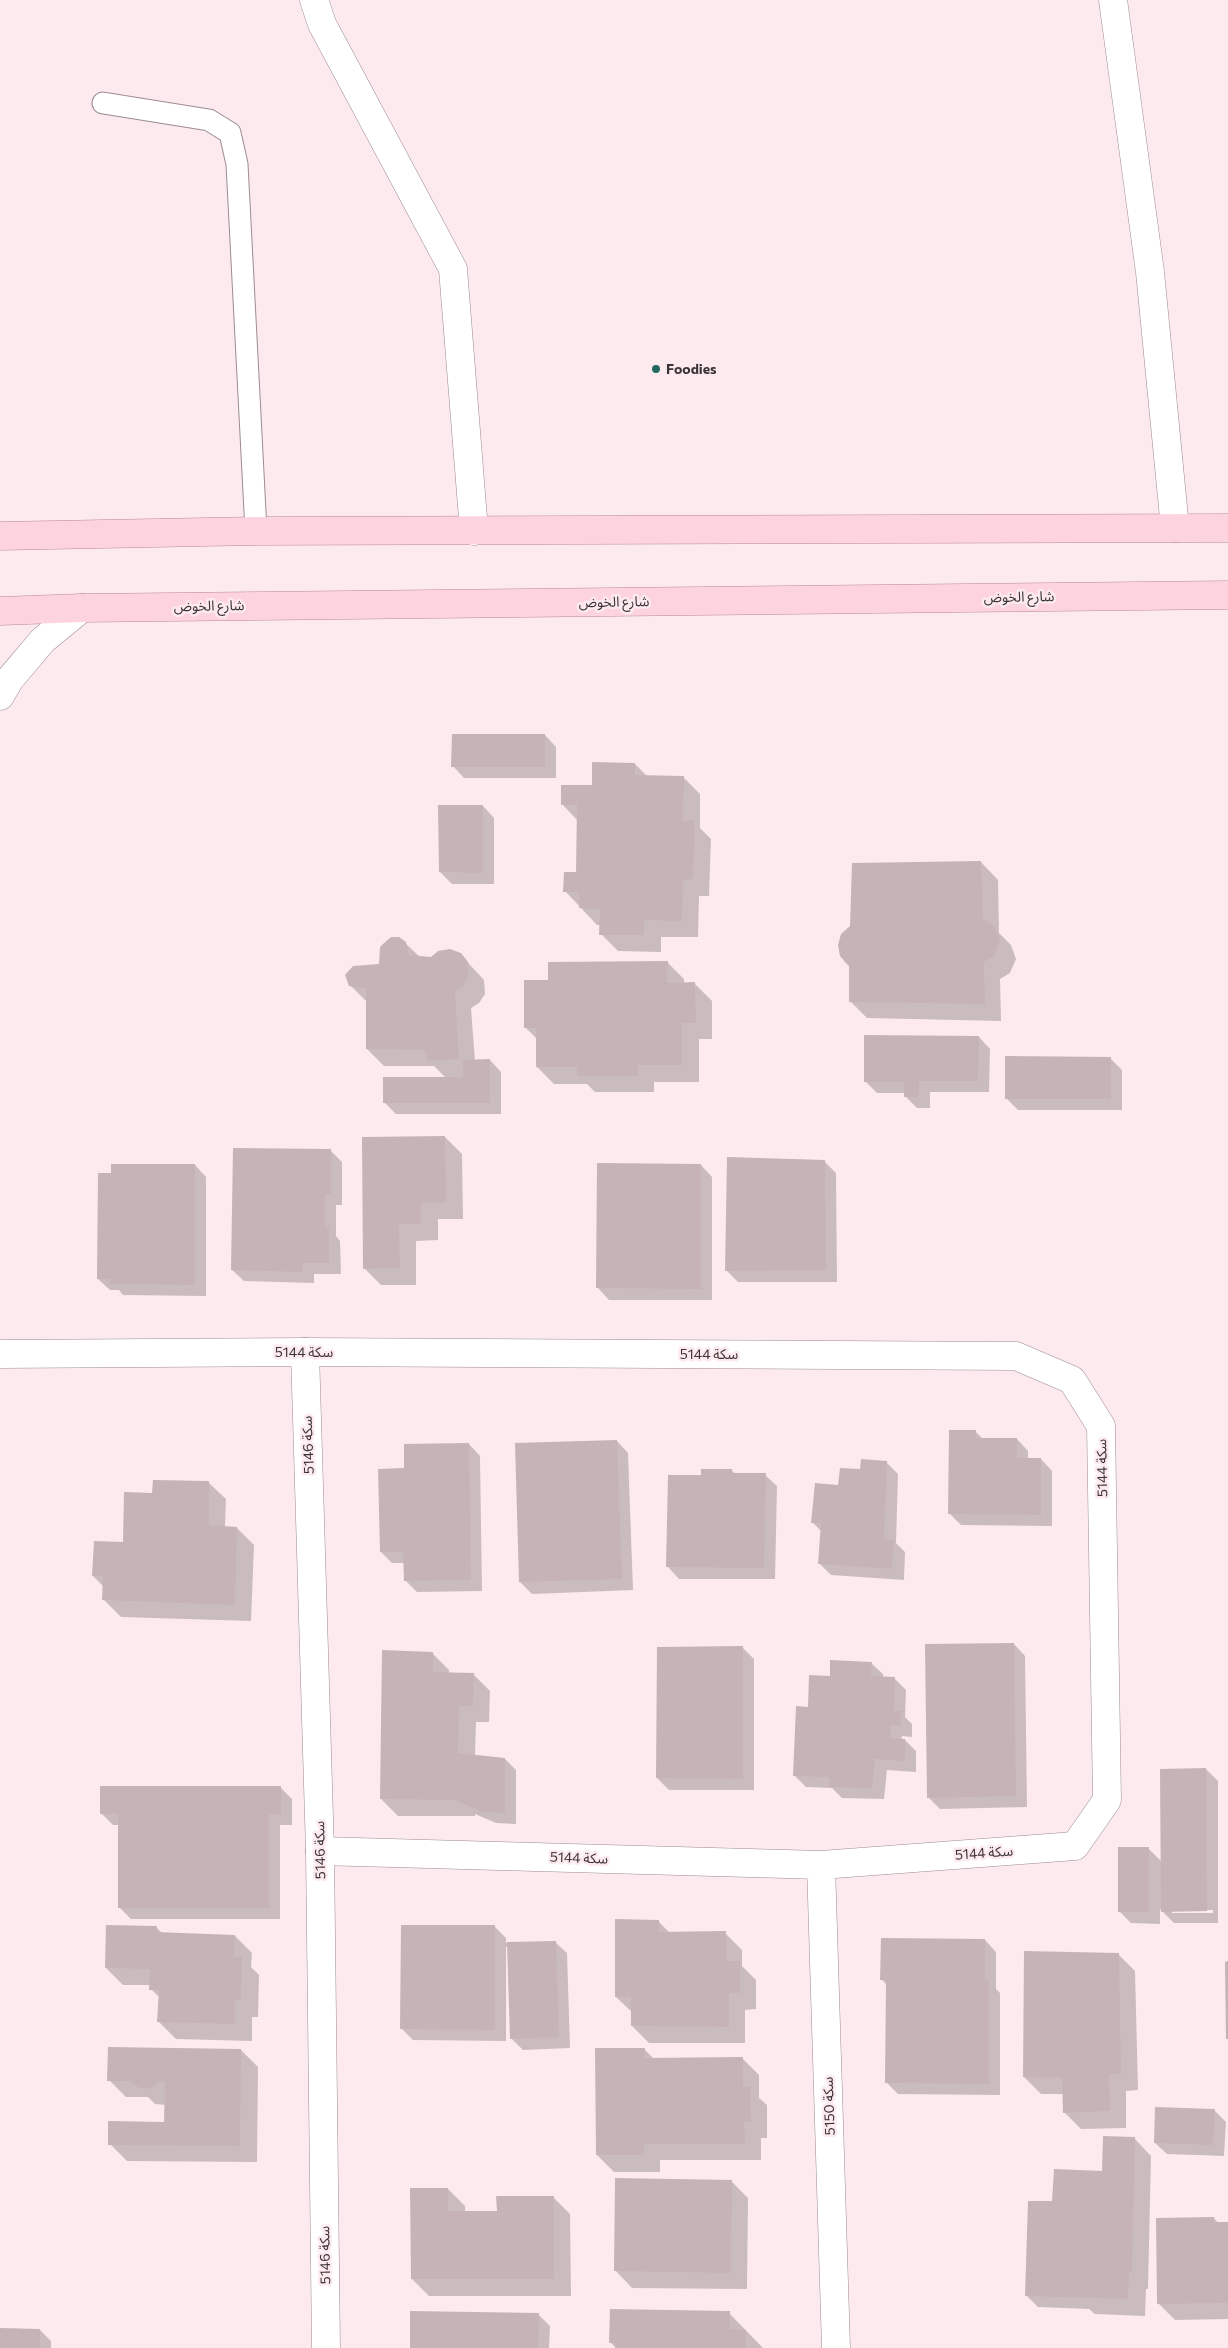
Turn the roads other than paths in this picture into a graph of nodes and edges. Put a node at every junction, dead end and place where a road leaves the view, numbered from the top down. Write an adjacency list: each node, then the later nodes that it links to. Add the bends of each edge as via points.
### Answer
1 (314, 0): 7 (street, via 322,24 453,269)
2 (1113, 0): 5 (street, via 1150,272)
3 (103, 103): 8 (lane, via 209,120 230,134 237,164)
4 (0, 525): 9 (street)
5 (1175, 528): 6 (main road); 7 (main road)
6 (1228, 528)
7 (474, 531): 8 (main road)
8 (256, 532): 9 (main road)
9 (132, 534): 10 (main road)
10 (0, 536)
11 (1228, 595): 12 (main road, شارع الخوض)
12 (82, 608): 13 (main road, شارع الخوض); 14 (street, via 43,640 10,678)
13 (0, 611)
14 (0, 696)
15 (305, 1352): 16 (street, سكة 5144); 17 (street, سكة 5146); 18 (street, سكة 5144, via 1016,1356 1072,1380 1101,1426 1107,1800 1075,1846)
16 (0, 1354)
17 (320, 1851): 18 (street, سكة 5144); 19 (street, سكة 5146)
18 (821, 1865): 20 (street, سكة 5150)
19 (326, 2348)
20 (836, 2348)

